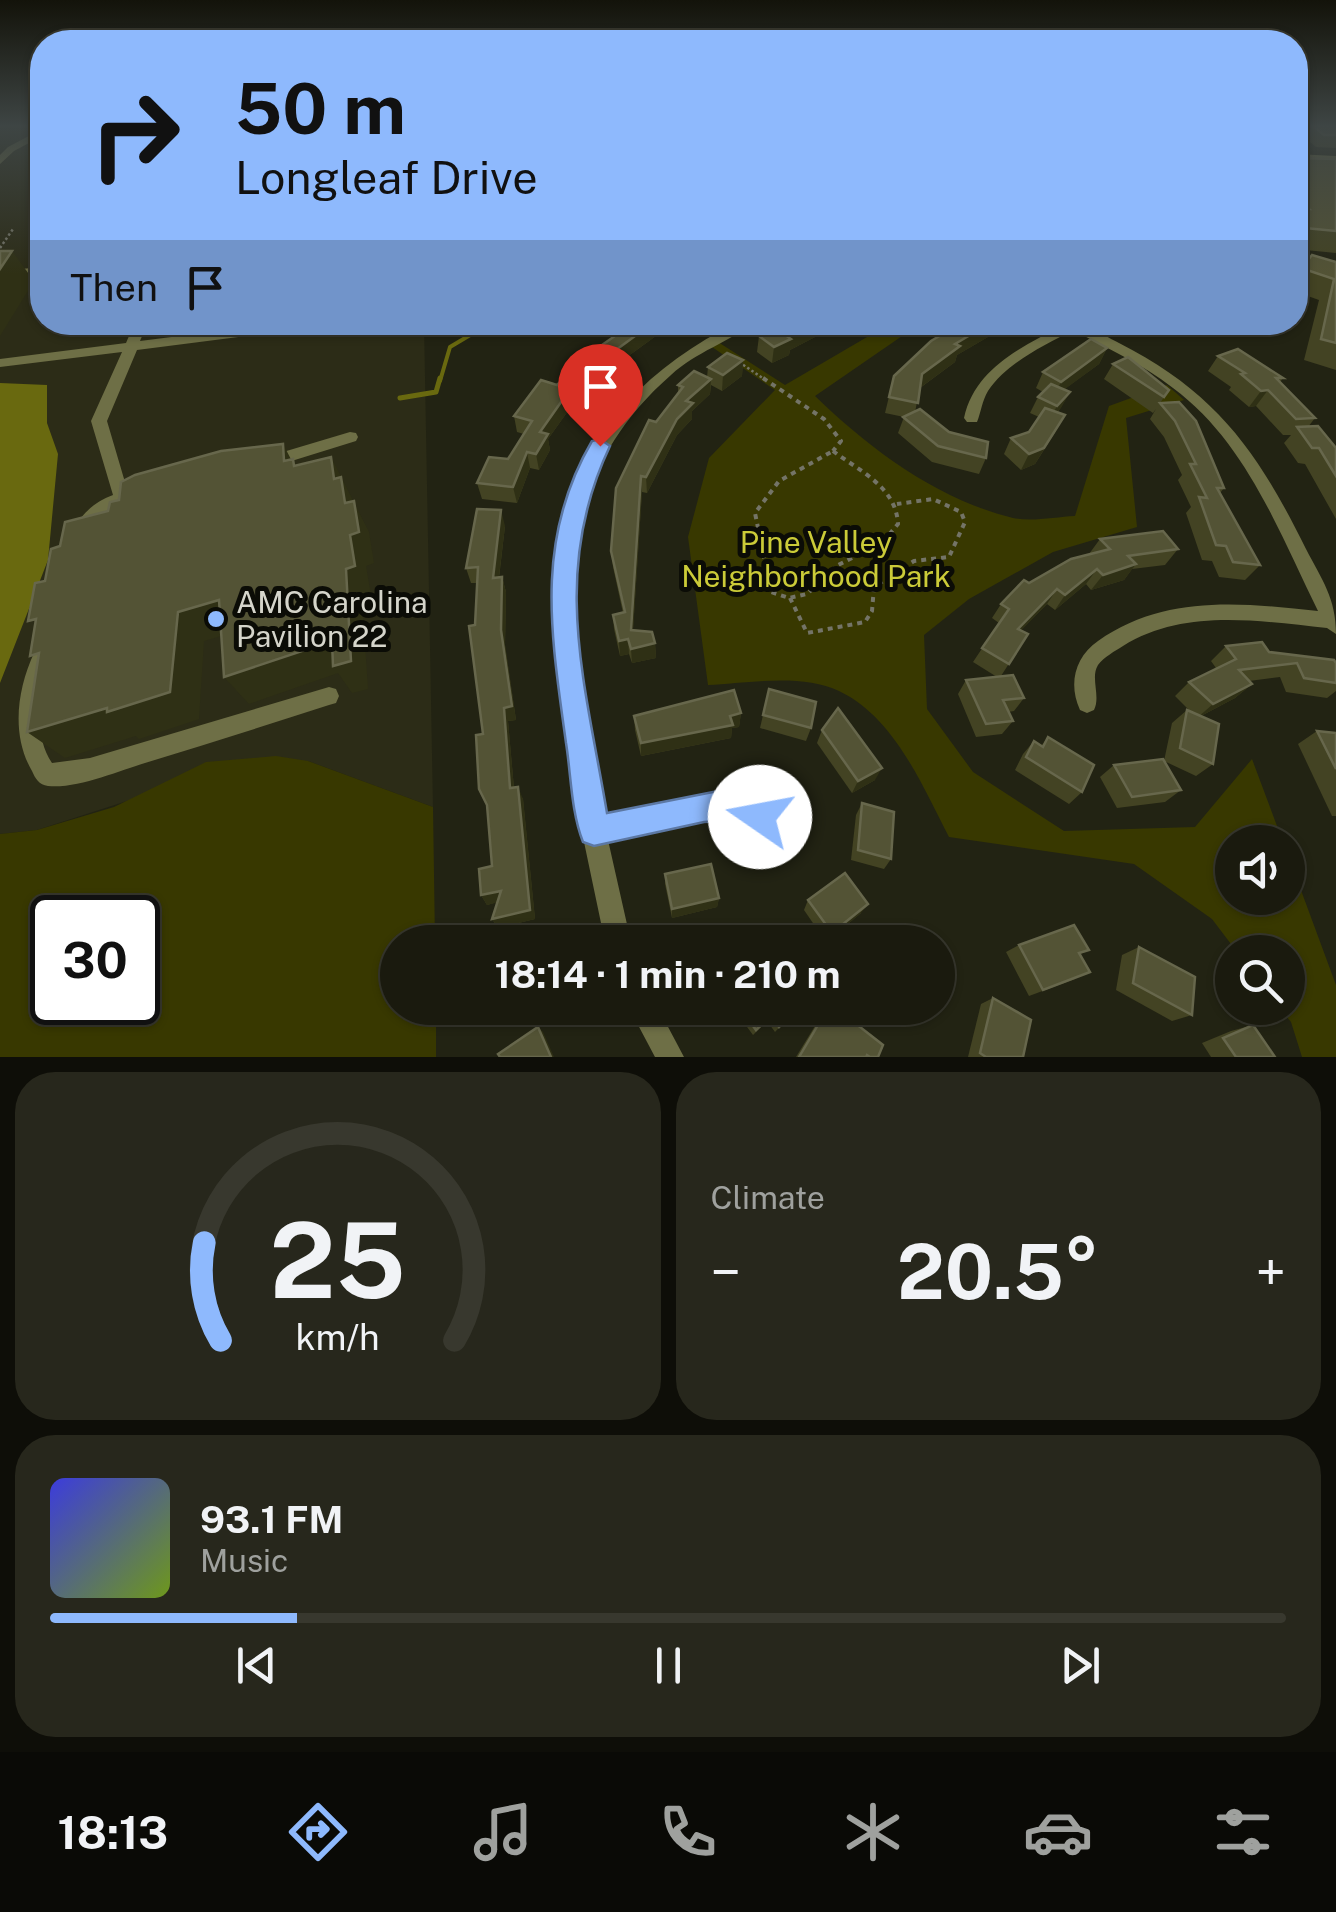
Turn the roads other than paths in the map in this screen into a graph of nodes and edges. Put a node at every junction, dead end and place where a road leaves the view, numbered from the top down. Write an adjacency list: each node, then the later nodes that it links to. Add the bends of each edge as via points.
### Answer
1 (1308, 261): 2 (street)
2 (1333, 268)
3 (30, 272): 4 (street)
4 (0, 275)
5 (137, 335): 10 (street)
6 (220, 335): 10 (street)
7 (725, 335): 23 (street, via 649,384 609,431 578,490 562,564 562,610)
8 (1054, 335): 12 (street, via 997,374 974,398)
9 (1090, 335): 18 (street, via 1166,377 1215,417 1248,462)
10 (132, 346): 11 (street); 16 (street, via 99,422)
11 (0, 363)
12 (972, 418)
13 (350, 438): 14 (street)
14 (254, 465)
15 (163, 484): 16 (street)
16 (121, 495): 17 (street, via 102,506)
17 (75, 544)
18 (1334, 623): 21 (street, via 1230,611 1157,619 1095,655 1086,666)
19 (45, 644): 20 (street, via 26,713 34,758 47,775)
20 (330, 696)
21 (1087, 703)
22 (760, 817): 23 (street, via 704,807)
23 (594, 831): 24 (street)
24 (613, 925)
25 (652, 1025): 26 (street)
26 (670, 1057)

